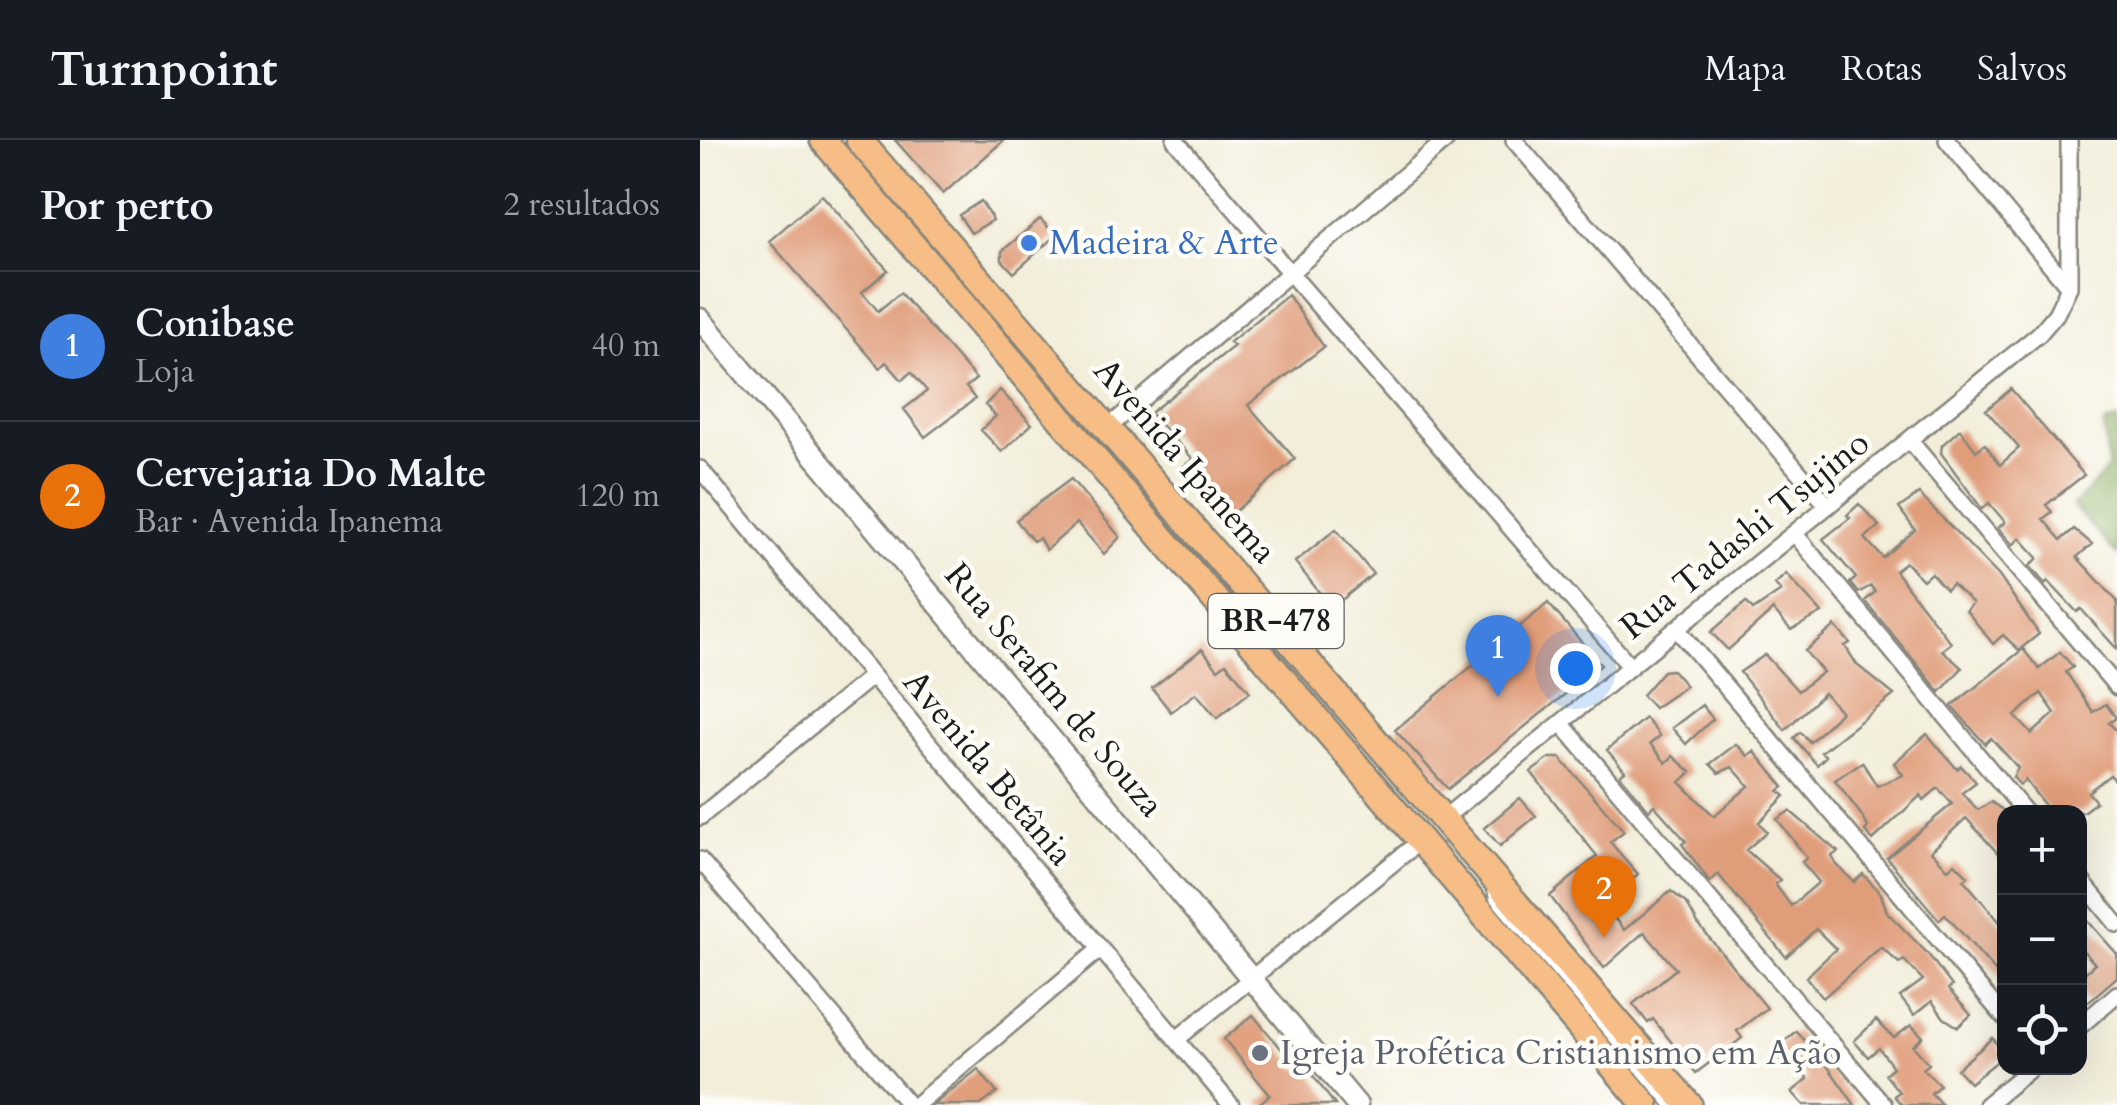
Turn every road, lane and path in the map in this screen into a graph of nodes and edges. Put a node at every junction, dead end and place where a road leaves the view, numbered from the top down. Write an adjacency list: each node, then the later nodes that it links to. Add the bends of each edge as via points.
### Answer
1 (823, 140): 24 (main road, Avenida Ipanema / BR-478)
2 (859, 140): 11 (main road, Avenida Ipanema / BR-478)
3 (1175, 140): 8 (street)
4 (1446, 140): 8 (street)
5 (1514, 140): 14 (street)
6 (1947, 140): 9 (street)
7 (2069, 140): 9 (street)
8 (1290, 272): 11 (street); 17 (street)
9 (2070, 286): 12 (street, Rua Tadashi Tsujino, via 2039,334)
10 (700, 319): 30 (street, Rua Serafim de Souza)
11 (1110, 426): 23 (main road, Avenida Ipanema / BR-478)
12 (1910, 441): 14 (street, Rua Tadashi Tsujino); 19 (street)
13 (700, 469): 18 (street, Avenida Betânia)
14 (1828, 506): 15 (street, Rua Tadashi Tsujino)
15 (1795, 534): 16 (street, Rua Tadashi Tsujino); 21 (street)
16 (1678, 629): 17 (street, Rua Tadashi Tsujino); 32 (street)
17 (1630, 666): 20 (street, Rua Tadashi Tsujino)
18 (872, 676): 22 (street); 29 (street, Avenida Betânia)
19 (2117, 687)
20 (1561, 723): 23 (street, Rua Tadashi Tsujino); 42 (street)
21 (2019, 805)
22 (700, 816)
23 (1444, 818): 26 (main road, Avenida Ipanema / BR-478)
24 (1420, 841): 30 (street); 39 (main road, Avenida Ipanema / BR-478)
25 (700, 860): 36 (street)
26 (1488, 870): 40 (lane, via 1494,900); 41 (main road, Avenida Ipanema / BR-478)
27 (2087, 888): 28 (street)
28 (2117, 924)
29 (1100, 949): 34 (street, Avenida Betânia); 36 (street)
30 (1252, 977): 34 (street); 38 (street, Rua Serafim de Souza)
31 (2117, 994): 33 (street)
32 (1997, 1009)
33 (2087, 1020)
34 (1177, 1039): 37 (street, Avenida Betânia)
35 (2022, 1075): 43 (street)
36 (912, 1105)
37 (1232, 1105)
38 (1357, 1105)
39 (1650, 1105)
40 (1670, 1105)
41 (1689, 1105)
42 (1884, 1105)
43 (1986, 1105)

